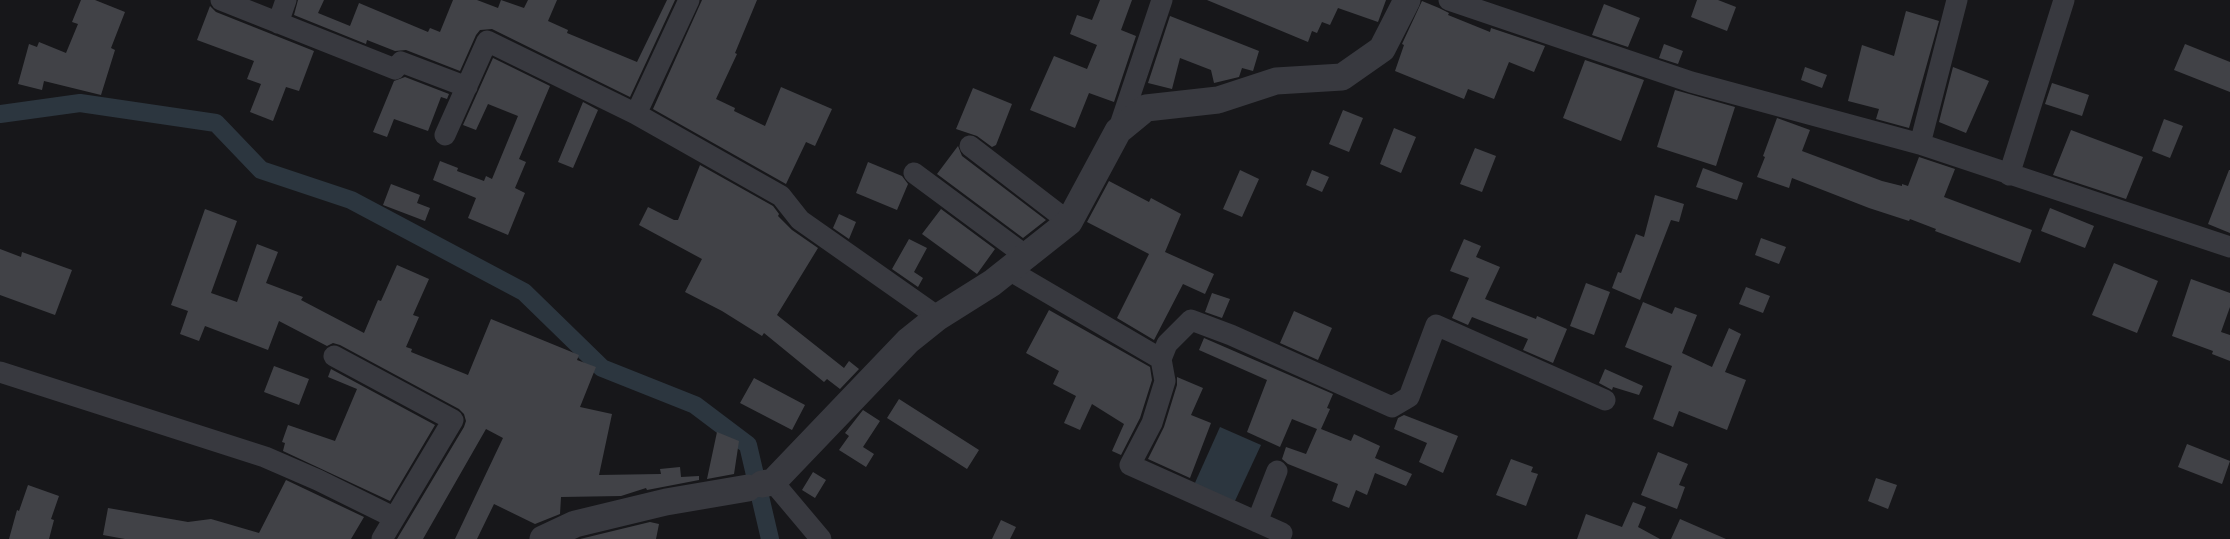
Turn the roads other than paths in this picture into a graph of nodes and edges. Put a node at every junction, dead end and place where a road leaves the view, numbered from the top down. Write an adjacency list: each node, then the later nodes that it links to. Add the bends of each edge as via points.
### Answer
1 (221, 0): 9 (street)
2 (286, 0): 9 (street)
3 (689, 0): 11 (street)
4 (1162, 0): 12 (street)
5 (1407, 0): 12 (street, via 1382,49 1342,77 1276,81 1218,100 1146,108)
6 (1449, 0): 14 (street, via 1691,82)
7 (1957, 0): 14 (street)
8 (2064, 0): 17 (street)
9 (278, 23): 10 (street, via 395,69 401,62)
10 (466, 87): 11 (street, via 487,41); 13 (street)
11 (636, 114): 21 (street, via 782,196 800,220)
12 (1118, 131): 18 (street)
13 (446, 135)
14 (1920, 144): 17 (street)
15 (970, 147): 18 (street)
16 (914, 173): 20 (street)
17 (2009, 175): 19 (street)
18 (1069, 222): 20 (street)
19 (2230, 248)
20 (1017, 263): 21 (street); 23 (street)
21 (938, 316): 27 (street)
22 (334, 356): 28 (street, via 453,420)
23 (1161, 359): 25 (street, via 1167,344 1191,320 1392,407 1409,397 1436,326); 29 (street, via 1165,381 1152,423 1130,465)
24 (0, 372): 28 (street, via 265,457)
25 (1605, 400)
26 (1277, 471): 29 (street)
27 (761, 484): 32 (street, via 575,524); 33 (street)
28 (393, 517): 31 (street)
29 (1257, 522): 30 (street)
30 (1282, 533)
31 (382, 539)
32 (543, 539)
33 (821, 539)

